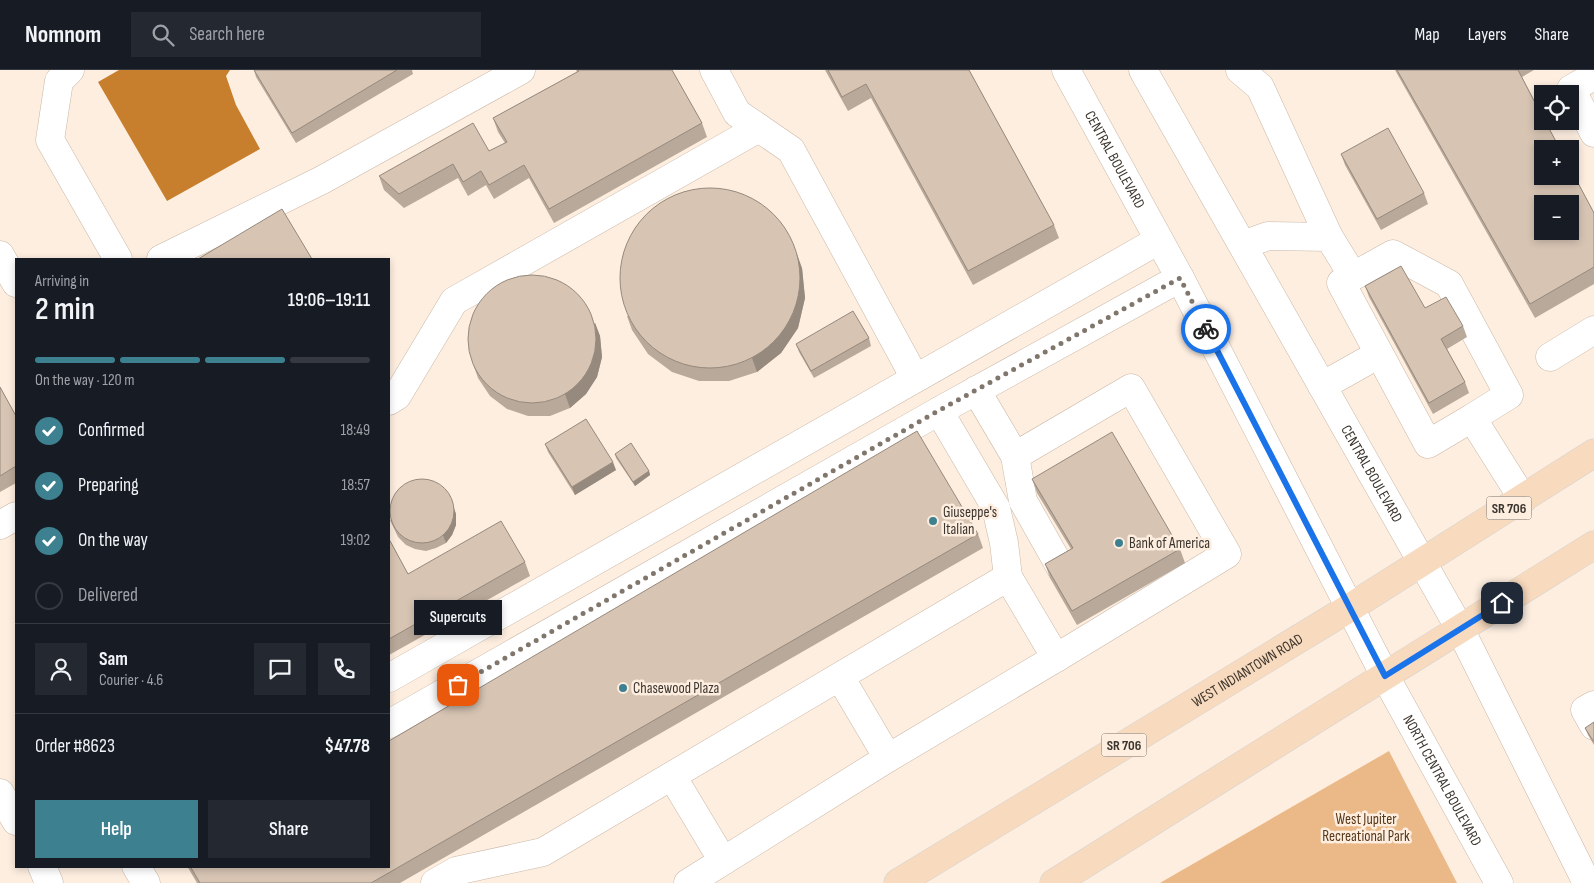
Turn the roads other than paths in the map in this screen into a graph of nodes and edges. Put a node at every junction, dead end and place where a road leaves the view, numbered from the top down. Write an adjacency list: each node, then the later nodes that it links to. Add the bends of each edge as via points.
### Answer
1 (70, 70): 14 (street, via 59,81 50,140)
2 (521, 70): 15 (street, via 322,180)
3 (714, 70): 8 (street, via 736,113)
4 (1066, 70): 11 (street, CENTRAL BOULEVARD)
5 (1143, 70): 12 (street, CENTRAL BOULEVARD)
6 (1240, 70): 10 (street, via 1260,87)
7 (1594, 76): 9 (street, via 1570,89)
8 (759, 128): 22 (street, via 791,150); 25 (street, via 454,301 397,396)
9 (1594, 133)
10 (1329, 237): 12 (street, via 1268,236); 16 (street)
11 (1159, 240): 17 (street, CENTRAL BOULEVARD); 22 (street)
12 (1242, 245): 23 (street, CENTRAL BOULEVARD)
13 (0, 255): 18 (street)
14 (117, 258)
15 (163, 258)
16 (1353, 276): 20 (street, via 1341,283); 27 (street, via 1393,254 1448,284 1509,395)
17 (1180, 278): 24 (street); 37 (street, CENTRAL BOULEVARD)
18 (15, 281)
19 (1594, 330): 21 (street)
20 (1380, 354): 23 (street); 27 (street, via 1428,444)
21 (1550, 357)
22 (915, 378): 41 (street)
23 (1322, 386): 34 (street, CENTRAL BOULEVARD)
24 (976, 390): 26 (street); 29 (street)
25 (390, 400)
26 (938, 411): 36 (street, via 996,508); 44 (street)
27 (1472, 418): 30 (street)
28 (1594, 453): 30 (main road, WEST INDIANTOWN ROAD / SR 706)
29 (1015, 456): 35 (street, via 1023,501); 39 (street, via 1131,388 1227,554 1095,624)
30 (1523, 499): 34 (main road, WEST INDIANTOWN ROAD / SR 706)
31 (15, 517): 32 (street)
32 (0, 525)
33 (1594, 545): 38 (main road)
34 (1423, 562): 37 (main road, WEST INDIANTOWN ROAD / SR 706); 38 (street, CENTRAL BOULEVARD)
35 (1062, 570)
36 (1008, 577): 39 (street); 42 (street)
37 (1351, 607): 40 (street, CENTRAL BOULEVARD); 58 (main road, WEST INDIANTOWN ROAD / SR 706)
38 (1460, 629): 40 (main road); 61 (street, CENTRAL BOULEVARD)
39 (1056, 658): 46 (street)
40 (1385, 676): 59 (main road); 60 (street, NORTH CENTRAL BOULEVARD)
41 (390, 677)
42 (840, 677): 46 (street); 47 (street)
43 (1594, 705): 45 (street, via 1585,710)
44 (390, 723)
45 (1594, 726)
46 (888, 758): 50 (street)
47 (672, 776): 50 (street); 53 (street, via 543,852)
48 (0, 793): 49 (street)
49 (15, 819)
50 (723, 861): 57 (street)
51 (43, 868): 54 (street)
52 (137, 868): 55 (street)
53 (498, 873): 56 (street, via 456,871)
54 (49, 883)
55 (146, 883)
56 (436, 883)
57 (688, 883)
58 (898, 883)
59 (1054, 883)
60 (1499, 883)
61 (1587, 883)

